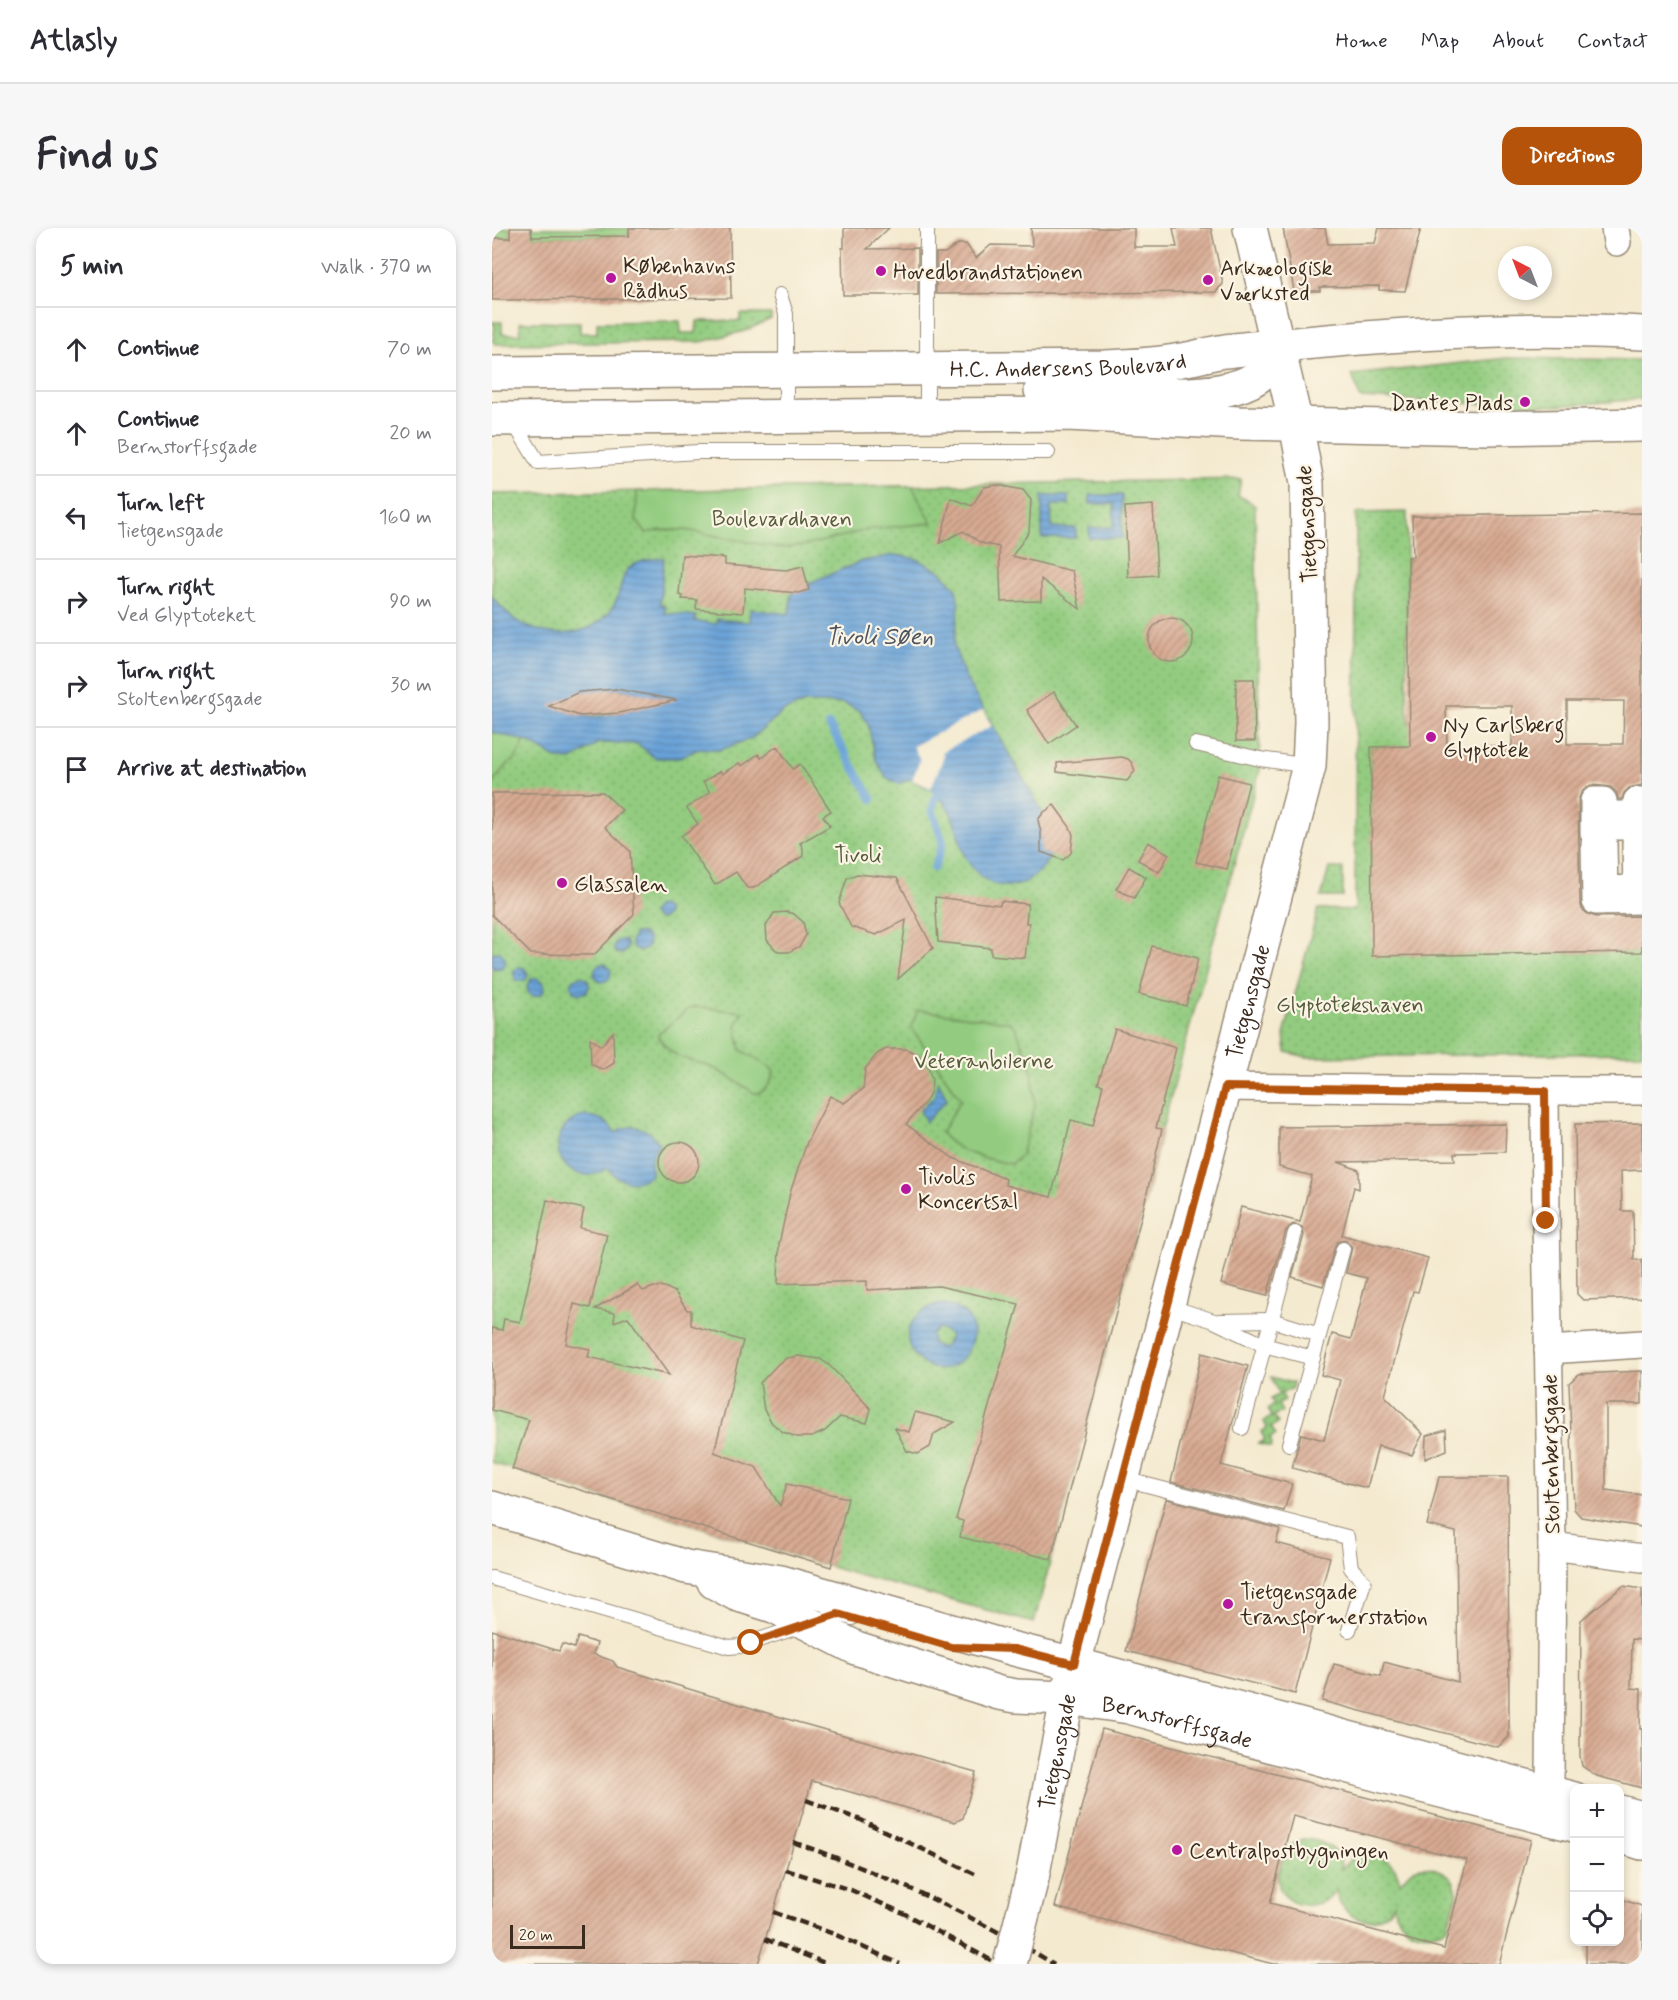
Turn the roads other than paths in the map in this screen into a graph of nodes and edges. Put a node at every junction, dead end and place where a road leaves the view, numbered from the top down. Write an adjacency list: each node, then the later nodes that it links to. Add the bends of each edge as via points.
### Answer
1 (927, 228): 8 (lane)
2 (1250, 228): 5 (street, Tietgensgade)
3 (780, 295): 6 (lane, via 786,314)
4 (1642, 333): 5 (street, H.C. Andersens Boulevard, via 1505,329)
5 (1277, 346): 8 (street, H.C. Andersens Boulevard); 11 (street, Tietgensgade)
6 (786, 372): 7 (street, H.C. Andersens Boulevard); 8 (street, H.C. Andersens Boulevard); 9 (lane)
7 (492, 373)
8 (926, 392): 9 (street, via 860,399); 11 (street, H.C. Andersens Boulevard, via 1068,414)
9 (786, 416): 13 (street)
10 (502, 419): 13 (street); 13 (lane, via 538,462)
11 (1296, 424): 12 (street, H.C. Andersens Boulevard, via 1488,428); 16 (street, Tietgensgade, via 1307,483)
12 (1642, 425)
13 (698, 434): 14 (lane)
14 (1047, 452)
15 (1196, 744): 16 (lane)
16 (1309, 766): 21 (street, Tietgensgade)
17 (1642, 801): 18 (street, via 1637,801 1637,815 1602,815 1603,801 1594,801 1594,833 1603,833 1603,820 1617,820 1617,826 1635,821 1635,832)
18 (1642, 832)
19 (1642, 843): 20 (street, via 1636,843 1637,889 1604,890 1603,844 1594,844 1596,901)
20 (1642, 900)
21 (1225, 1087): 22 (street); 26 (street, Tietgensgade)
22 (1545, 1091): 23 (street); 32 (street, Stoltenbergsgade)
23 (1642, 1091)
24 (1295, 1233): 27 (lane)
25 (1342, 1249): 29 (lane)
26 (1168, 1306): 28 (lane); 36 (street, Tietgensgade)
27 (1271, 1320): 28 (lane); 29 (lane); 31 (lane)
28 (1214, 1321): 31 (lane)
29 (1319, 1335): 33 (lane)
30 (1642, 1344): 32 (street)
31 (1264, 1345): 33 (lane); 34 (lane)
32 (1548, 1350): 38 (street, Stoltenbergsgade)
33 (1313, 1358): 35 (lane)
34 (1242, 1428)
35 (1289, 1444)
36 (1124, 1479): 44 (lane, via 1347,1537 1352,1568 1364,1582); 47 (street, Tietgensgade)
37 (492, 1508): 40 (street, Bernstorffsgade)
38 (1552, 1546): 39 (street); 49 (street, Stoltenbergsgade)
39 (1642, 1558)
40 (686, 1567): 43 (street, Bernstorffsgade, via 736,1594 774,1606); 46 (street, Bernstorffsgade, via 781,1582)
41 (492, 1578): 43 (lane, via 729,1647)
42 (861, 1620): 43 (lane, via 838,1614)
43 (810, 1624): 48 (street, Bernstorffsgade, via 856,1648 999,1693)
44 (1349, 1630)
45 (962, 1648): 46 (lane)
46 (1014, 1649): 47 (street, Bernstorffsgade)
47 (1074, 1664): 48 (street, Tietgensgade); 49 (street, Bernstorffsgade)
48 (1066, 1698): 49 (street, Bernstorffsgade, via 1129,1707 1383,1776); 55 (street, Tietgensgade, bridge, via 1032,1878)
49 (1556, 1803): 52 (street, Bernstorffsgade)
50 (1624, 1813): 51 (street)
51 (1642, 1818)
52 (1570, 1819)
53 (1624, 1837): 54 (street)
54 (1642, 1843)
55 (1010, 1964)

